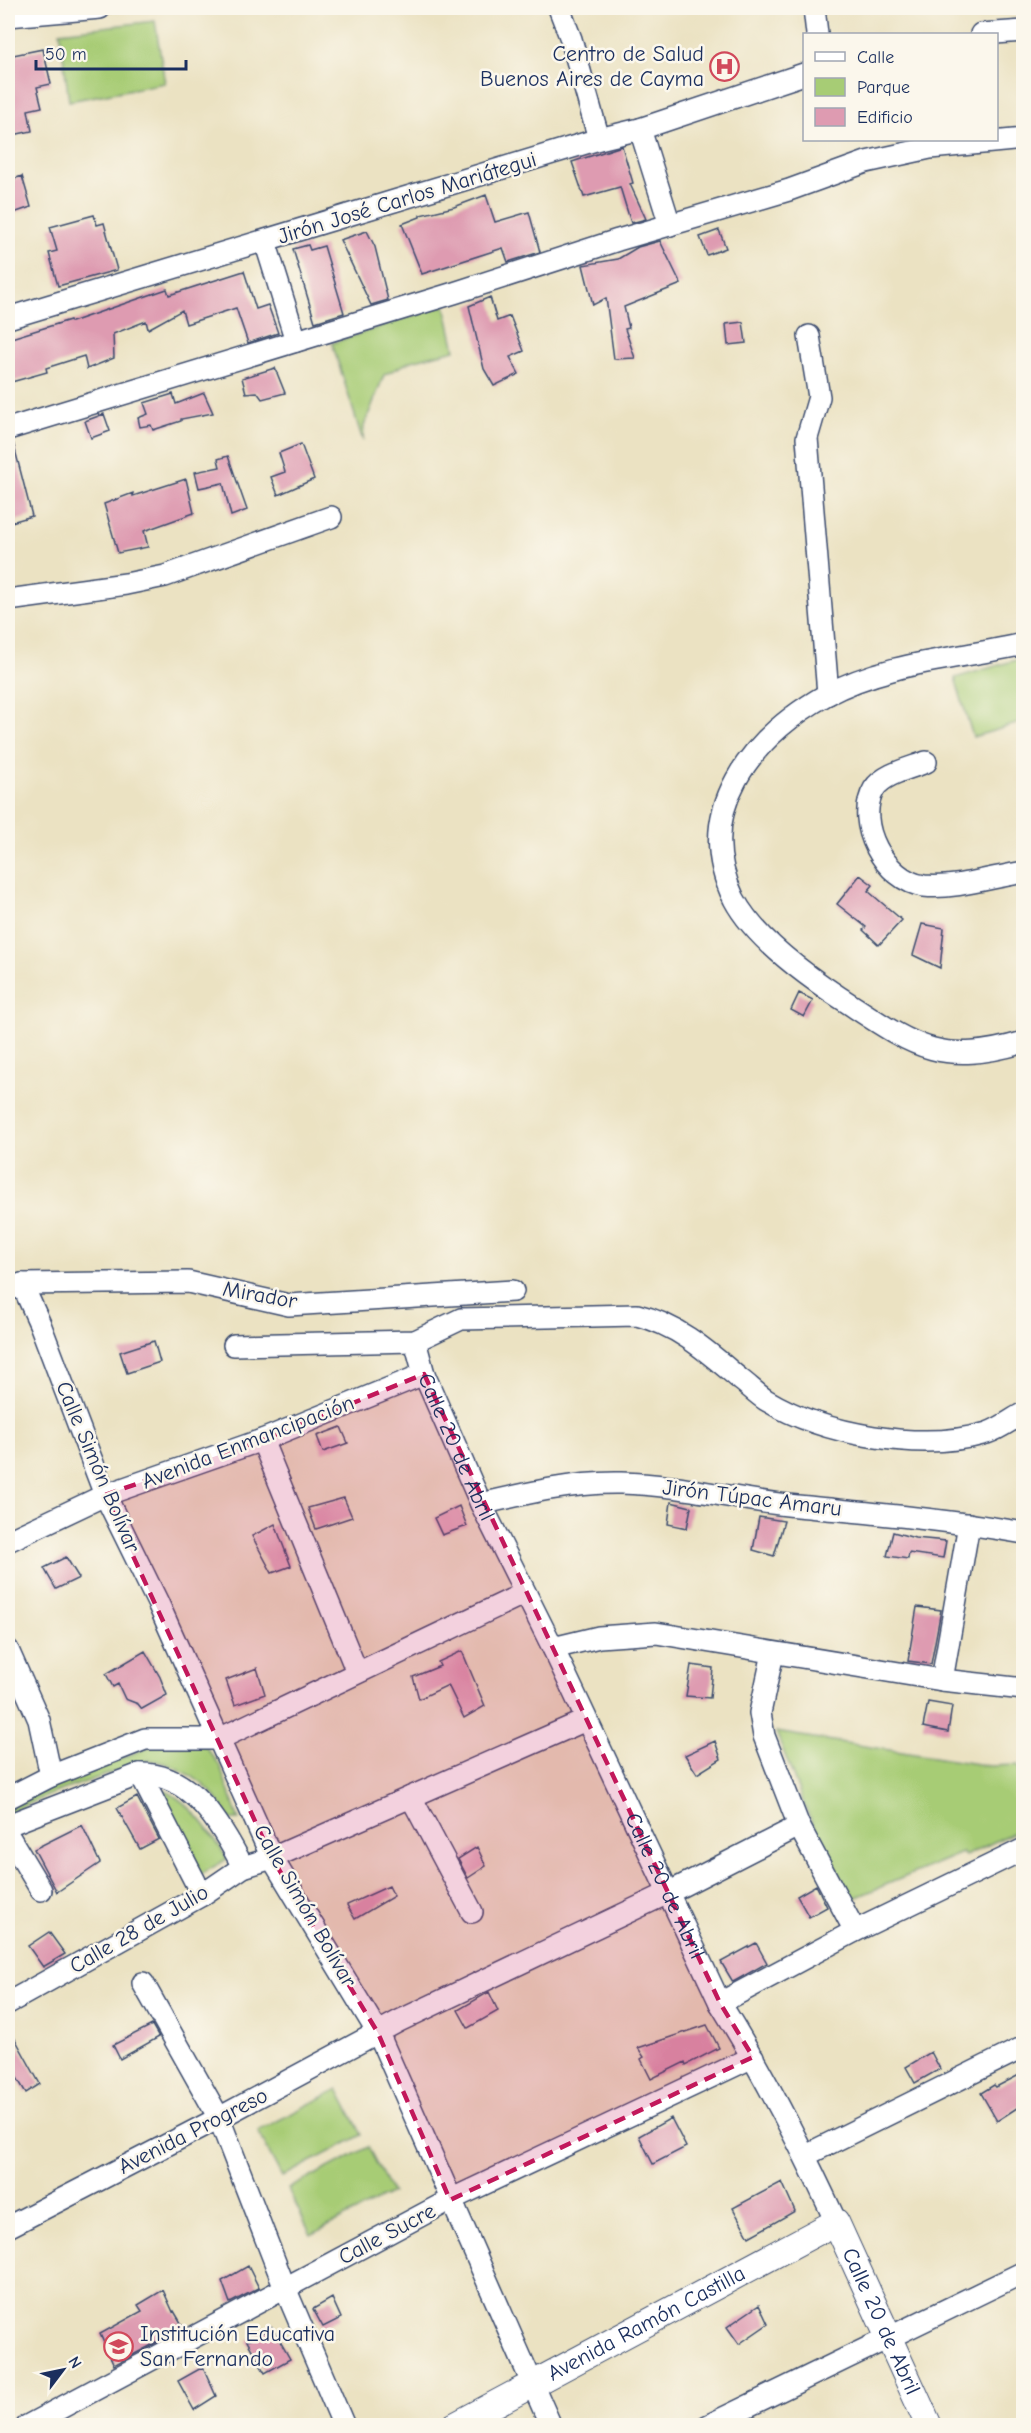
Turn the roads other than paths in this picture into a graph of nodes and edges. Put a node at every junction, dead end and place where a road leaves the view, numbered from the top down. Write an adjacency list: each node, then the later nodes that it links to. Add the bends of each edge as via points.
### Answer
1 (100, 8): 4 (street)
2 (559, 8): 10 (street)
3 (814, 8): 6 (street)
4 (8, 16)
5 (1023, 31): 7 (street)
6 (817, 33)
7 (995, 33)
8 (803, 74): 9 (street, Jirón José Carlos Mariátegui)
9 (640, 129): 10 (street, Jirón José Carlos Mariátegui); 12 (street)
10 (599, 139): 13 (street, Jirón José Carlos Mariátegui)
11 (1023, 139): 12 (street, via 949,146 885,158)
12 (670, 225): 16 (street)
13 (265, 241): 14 (street, Jirón José Carlos Mariátegui); 16 (street)
14 (8, 318)
15 (809, 336): 21 (street, via 819,397 807,438)
16 (296, 341): 17 (street)
17 (8, 429)
18 (332, 517): 19 (street, via 165,576)
19 (8, 600)
20 (1023, 644): 21 (street, via 900,667)
21 (828, 694): 24 (street, via 761,745 742,766 728,795 721,818 721,857 735,900 761,933 802,973 904,1039 957,1053 987,1052)
22 (926, 762): 23 (street, via 883,780 874,788 868,816 878,851 890,867 924,886)
23 (1023, 872)
24 (1023, 1042)
25 (15, 1287): 26 (street, Mirador, via 188,1282 289,1305); 32 (street, Calle Simón Bolívar, via 40,1324)
26 (513, 1291)
27 (415, 1341): 28 (street); 29 (street, Calle 20 de Abril); 30 (street, via 461,1319 637,1315 689,1337 765,1399 807,1420 855,1434 896,1439 964,1437 989,1432)
28 (234, 1345)
29 (424, 1374): 31 (street, Avenida Enmancipación); 33 (street, Calle 20 de Abril)
30 (1023, 1413)
31 (262, 1440): 32 (street, Avenida Enmancipación); 41 (street)
32 (105, 1495): 36 (street, Avenida Enmancipación); 45 (street, Calle Simón Bolívar)
33 (481, 1504): 34 (street, Jirón Túpac Amaru, via 571,1485 621,1483); 37 (street, Calle 20 de Abril)
34 (969, 1524): 35 (street, Jirón Túpac Amaru); 42 (street)
35 (1023, 1533)
36 (8, 1541)
37 (525, 1593): 38 (street, Calle 20 de Abril); 41 (street)
38 (553, 1648): 40 (street, via 600,1637 656,1633); 44 (street, Calle 20 de Abril)
39 (8, 1650): 47 (street, via 39,1720)
40 (773, 1653): 42 (street); 51 (street, via 760,1713 761,1726)
41 (357, 1672): 45 (street)
42 (942, 1680): 43 (street)
43 (1023, 1689)
44 (586, 1720): 48 (street, Calle 28 de Julio); 57 (street, Calle 20 de Abril)
45 (219, 1739): 47 (street, via 146,1739); 54 (street, Calle Simón Bolívar)
46 (140, 1774): 50 (street); 55 (street, via 170,1780 198,1800 223,1829); 58 (street)
47 (51, 1776): 49 (street)
48 (411, 1797): 54 (street, Calle 28 de Julio); 59 (street)
49 (8, 1798)
50 (8, 1825)
51 (800, 1826): 57 (street, Avenida Progreso); 60 (street)
52 (8, 1834): 56 (street)
53 (1023, 1849): 60 (street)
54 (272, 1858): 55 (street, Calle 28 de Julio); 64 (street, Calle Simón Bolívar)
55 (243, 1867): 58 (street, Calle 28 de Julio)
56 (41, 1890)
57 (668, 1893): 63 (street, Calle 20 de Abril); 64 (street, Avenida Progreso)
58 (202, 1895): 62 (street, Calle 28 de Julio)
59 (472, 1912)
60 (855, 1931): 63 (street)
61 (143, 1983): 67 (street)
62 (8, 2003)
63 (720, 2004): 66 (street, Calle 20 de Abril)
64 (378, 2033): 67 (street, Avenida Progreso); 69 (street, Calle Simón Bolívar)
65 (1023, 2048): 68 (street)
66 (753, 2057): 68 (street, Calle 20 de Abril); 69 (street, Calle Sucre)
67 (219, 2118): 71 (street, Avenida Progreso); 73 (street)
68 (806, 2156): 70 (street, Calle 20 de Abril)
69 (450, 2200): 73 (street, Calle Sucre); 75 (street, Calle Simón Bolívar)
70 (836, 2222): 74 (main road, Calle 20 de Abril); 75 (main road, Avenida Ramón Castilla)
71 (8, 2227)
72 (1023, 2271): 74 (street)
73 (285, 2288): 76 (street, Calle Sucre); 77 (street)
74 (887, 2338): 80 (street); 81 (main road, Calle 20 de Abril)
75 (533, 2384): 78 (main road, Avenida Ramón Castilla); 79 (street, Calle Simón Bolívar)
76 (27, 2426)
77 (344, 2426)
78 (454, 2426)
79 (551, 2426)
80 (706, 2426)
81 (929, 2426)

